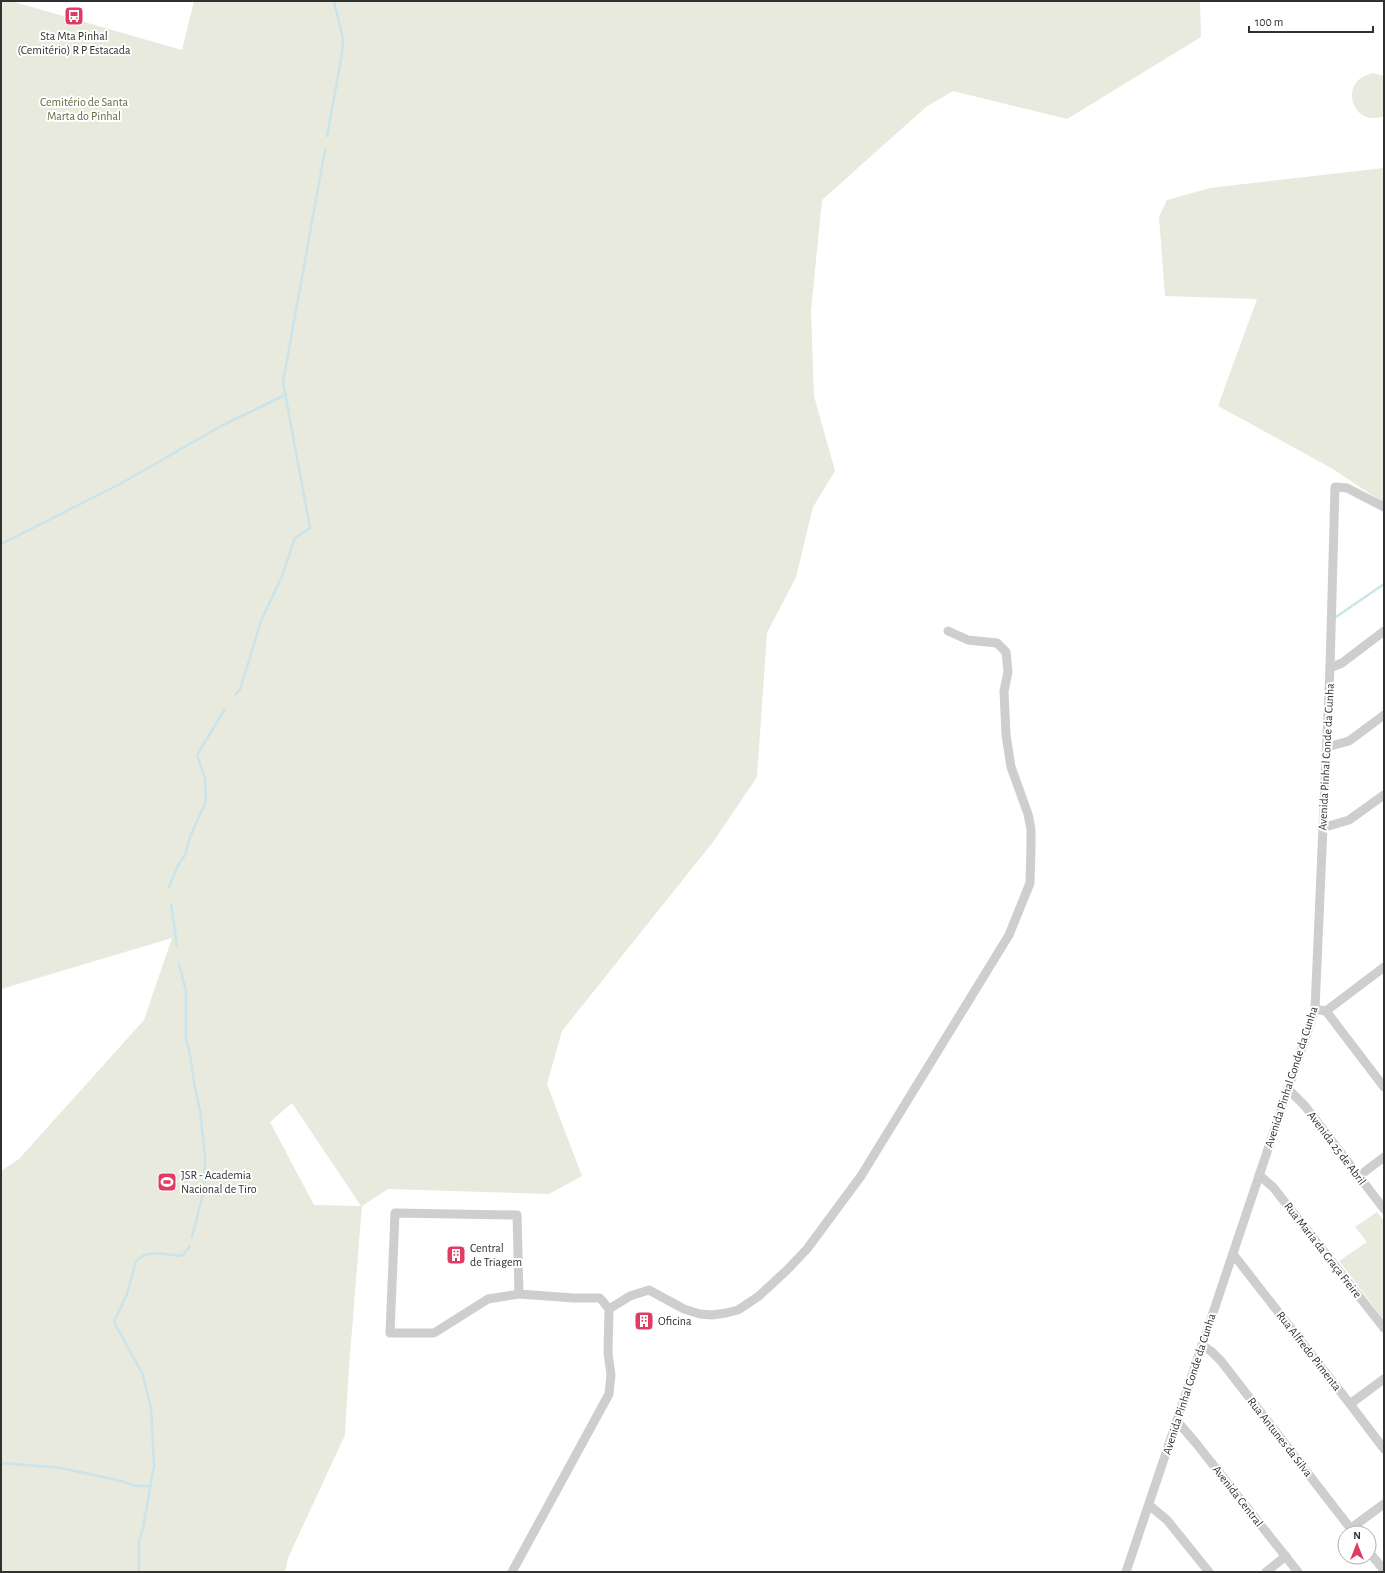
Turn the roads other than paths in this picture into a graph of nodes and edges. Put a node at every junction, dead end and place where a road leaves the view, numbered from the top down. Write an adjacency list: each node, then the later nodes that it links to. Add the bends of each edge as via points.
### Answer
1 (1384, 507): 4 (street, Avenida Pinhal Conde da Cunha, via 1347,488 1335,487)
2 (948, 631): 20 (street, via 968,640 997,643 1006,652 1006,734 1011,767 1028,814 1032,847 1030,883 1009,936 860,1176 807,1249 759,1296 738,1310 712,1315 684,1309 649,1290 630,1296)
3 (1384, 631): 4 (street, via 1342,663)
4 (1330, 668): 6 (street, Avenida Pinhal Conde da Cunha)
5 (1384, 715): 6 (street, via 1349,742)
6 (1327, 747): 8 (street, Avenida Pinhal Conde da Cunha)
7 (1384, 795): 8 (street, via 1349,820)
8 (1322, 828): 10 (street, Avenida Pinhal Conde da Cunha)
9 (1384, 968): 11 (street)
10 (1315, 1009): 11 (street); 13 (street, Avenida Pinhal Conde da Cunha)
11 (1326, 1011): 12 (street)
12 (1384, 1087)
13 (1288, 1089): 15 (street, Avenida Pinhal Conde da Cunha); 16 (street, Avenida 25 de Abril, via 1305,1106)
14 (1384, 1157): 16 (street)
15 (1259, 1175): 18 (street, Avenida Pinhal Conde da Cunha); 21 (street, Rua Maria da Graça Freire, via 1273,1187)
16 (1359, 1176): 17 (street, Avenida 25 de Abril)
17 (1384, 1209)
18 (1233, 1254): 22 (street, Avenida Pinhal Conde da Cunha); 24 (street, Rua Alfredo Pimenta)
19 (519, 1294): 19 (street, via 517,1216 395,1213 390,1332 434,1333 488,1299); 20 (street, via 600,1298)
20 (609, 1309): 34 (street, via 609,1394)
21 (1384, 1328)
22 (1202, 1345): 25 (street, Avenida Pinhal Conde da Cunha); 29 (street, Rua Antunes da Silva, via 1221,1361)
23 (1384, 1379): 24 (street)
24 (1350, 1404): 26 (street, Rua Alfredo Pimenta)
25 (1177, 1422): 28 (street, Avenida Pinhal Conde da Cunha); 31 (street, Avenida Central)
26 (1384, 1449)
27 (1384, 1504): 30 (street)
28 (1149, 1505): 35 (street, Avenida Pinhal Conde da Cunha); 36 (street, via 1167,1520)
29 (1347, 1525)
30 (1359, 1525)
31 (1286, 1556): 37 (street); 38 (street, Avenida Central)
32 (1377, 1562): 33 (street)
33 (1384, 1570)
34 (512, 1572)
35 (1126, 1572)
36 (1209, 1572)
37 (1266, 1572)
38 (1298, 1572)

